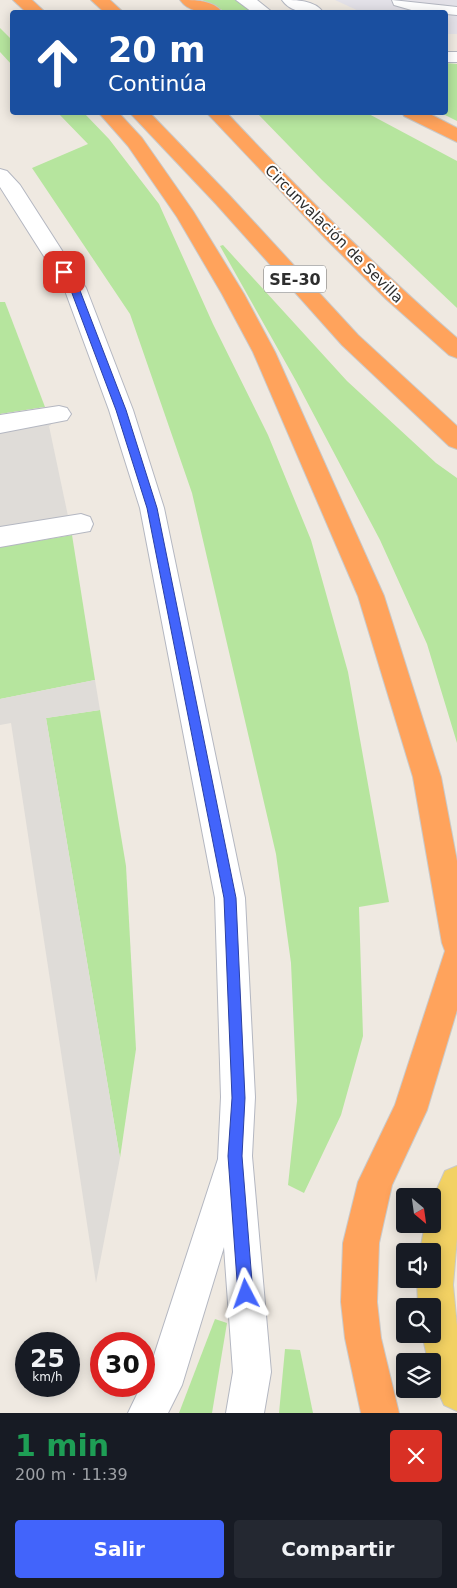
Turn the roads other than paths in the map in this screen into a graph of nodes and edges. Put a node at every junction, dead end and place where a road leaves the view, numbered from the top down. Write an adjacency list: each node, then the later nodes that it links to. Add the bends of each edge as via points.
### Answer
1 (22, 0): 7 (highway)
2 (100, 0): 8 (highway)
3 (189, 0): 9 (highway)
4 (246, 0): 10 (street)
5 (291, 0): 11 (street)
6 (398, 0): 12 (lane, via 416,7)
7 (34, 10)
8 (112, 10)
9 (210, 10)
10 (260, 10)
11 (310, 10)
12 (447, 10)
13 (111, 115): 25 (highway, via 135,142 186,216 264,352 371,596 427,777)
14 (141, 115): 22 (highway, SE-30, via 350,340)
15 (218, 115): 19 (highway, Circunvalación de Sevilla, via 293,195 414,313)
16 (417, 115): 17 (highway)
17 (457, 136)
18 (0, 175): 27 (street, via 13,189 75,288 121,410 152,508 230,898 238,1098)
19 (457, 350)
20 (59, 414): 21 (street)
21 (0, 424)
22 (457, 440)
23 (82, 524): 24 (street)
24 (0, 537)
25 (457, 943)
26 (457, 959): 32 (highway, via 410,1110 375,1182 361,1244 359,1302 363,1338)
27 (235, 1156): 30 (street, via 163,1384); 31 (street, via 252,1372)
28 (457, 1184): 29 (main road, via 446,1206 435,1260 437,1319 451,1380)
29 (457, 1392)
30 (147, 1413)
31 (245, 1413)
32 (380, 1413)

